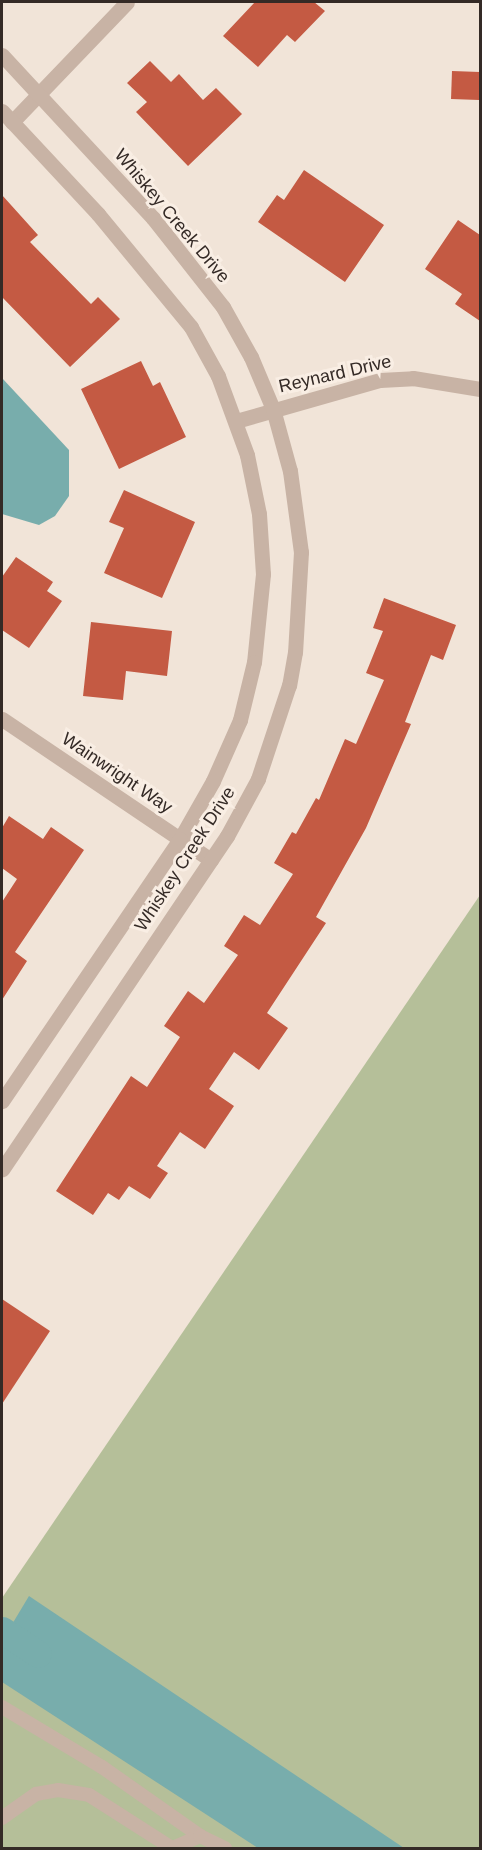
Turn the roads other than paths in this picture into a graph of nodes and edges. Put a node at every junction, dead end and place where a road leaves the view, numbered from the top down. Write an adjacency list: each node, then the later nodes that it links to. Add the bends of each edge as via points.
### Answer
1 (128, 2): 3 (street)
2 (2, 55): 3 (street, Whiskey Creek Drive)
3 (38, 95): 4 (street); 6 (street, Whiskey Creek Drive, via 153,218 207,284 251,357)
4 (7, 116): 7 (street, Whiskey Creek Drive, via 175,303 218,376)
5 (480, 389): 6 (street, Reynard Drive, via 412,378 380,380)
6 (273, 409): 7 (street, Reynard Drive); 10 (street, Whiskey Creek Drive, via 290,471 302,552 295,652 281,717 258,779)
7 (236, 421): 9 (street, Whiskey Creek Drive, via 247,455 260,526 263,574 256,651 240,720 213,781)
8 (2, 720): 9 (street, Wainwright Way)
9 (180, 839): 10 (street, Wainwright Way); 11 (street, Whiskey Creek Drive)
10 (211, 860): 12 (street, Whiskey Creek Drive)
11 (2, 1101)
12 (2, 1169)
13 (2, 1707): 15 (lane, via 102,1767)
14 (2, 1818): 16 (lane, via 36,1794 58,1790 89,1795)
15 (200, 1836): 16 (lane); 17 (lane)
16 (172, 1848)
17 (225, 1848)

